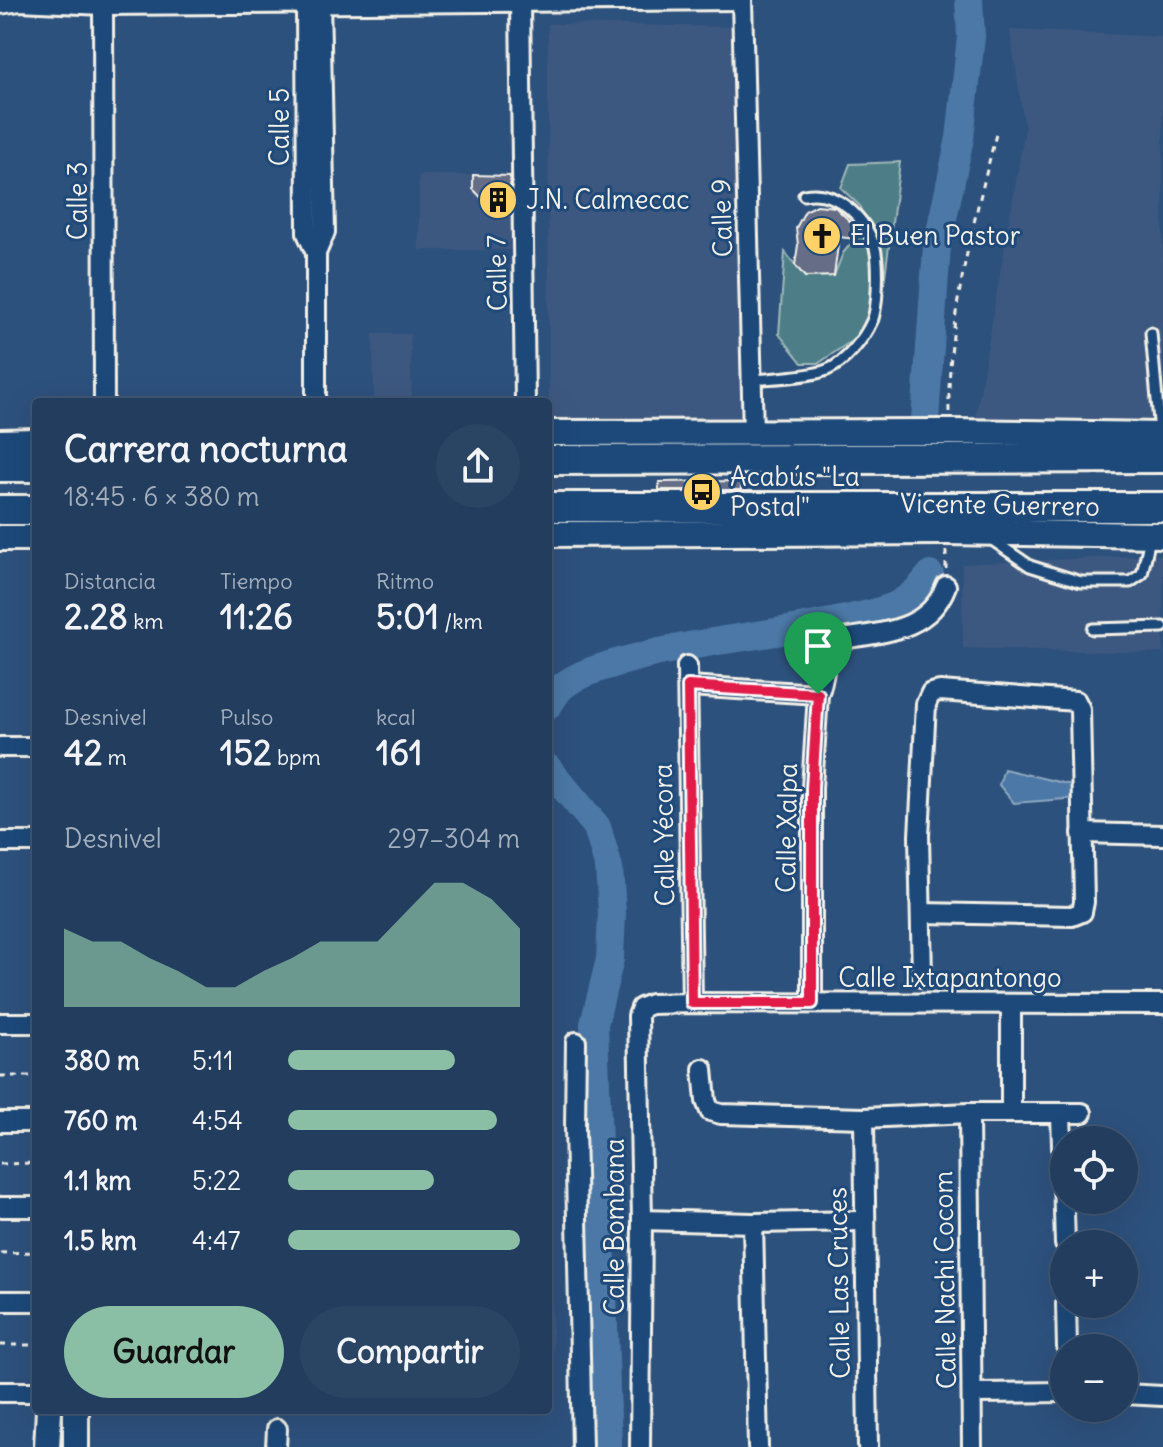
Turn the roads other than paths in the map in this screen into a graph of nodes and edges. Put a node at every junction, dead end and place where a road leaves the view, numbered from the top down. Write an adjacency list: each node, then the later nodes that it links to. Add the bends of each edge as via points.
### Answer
1 (520, 0): 2 (street); 4 (street); 11 (street, Calle 7)
2 (742, 0): 8 (street, Calle 9)
3 (103, 2): 4 (street); 5 (street); 9 (street, Calle 3)
4 (313, 2): 10 (street, Calle 5, via 325,232 316,253)
5 (0, 4)
6 (804, 195): 8 (lane, via 817,192 849,206 875,247 872,320 848,355 827,370)
7 (1151, 333): 16 (lane)
8 (753, 380): 13 (street, Calle 9)
9 (104, 398)
10 (316, 398)
11 (525, 398)
12 (552, 434): 17 (main road)
13 (753, 434): 16 (main road, via 950,432); 17 (main road)
14 (32, 441): 15 (main road)
15 (0, 442)
16 (1160, 446): 17 (main road)
17 (591, 447): 18 (main road)
18 (552, 459)
19 (0, 467): 20 (main road)
20 (32, 467)
21 (552, 507): 22 (main road)
22 (1163, 507)
23 (0, 510): 24 (main road)
24 (32, 510)
25 (982, 532): 26 (main road, Vicente Guerrero); 27 (main road, Vicente Guerrero); 27 (lane, via 1030,566 1081,582 1130,582 1142,574)
26 (552, 534)
27 (1157, 535)
28 (0, 538): 29 (main road)
29 (32, 538)
30 (946, 586): 35 (street, Calle Xalpa, via 940,603 905,628 829,645)
31 (1163, 627): 32 (lane)
32 (1093, 629)
33 (687, 666): 34 (street, Calle Yécora)
34 (688, 686): 35 (street); 44 (street, Calle Yécora)
35 (818, 694): 45 (street, Calle Xalpa, via 812,788)
36 (0, 747): 37 (street)
37 (32, 747)
38 (1082, 833): 39 (street); 42 (street, via 1082,912); 42 (street, via 1076,701 931,693 926,704 919,836)
39 (1163, 835)
40 (0, 842): 41 (street)
41 (32, 842)
42 (921, 913): 43 (street)
43 (922, 977)
44 (692, 1003): 45 (street, Calle Ixtapantongo); 48 (street, Calle Ixtapantongo)
45 (812, 1003): 47 (street, Calle Ixtapantongo)
46 (1163, 1004): 47 (street, Calle Ixtapantongo)
47 (1011, 1005): 53 (street)
48 (641, 1008): 62 (street, Calle Bombana)
49 (0, 1023): 50 (street)
50 (32, 1023)
51 (576, 1042): 78 (street)
52 (703, 1069): 57 (street, via 710,1111)
53 (1011, 1112): 54 (street); 56 (street)
54 (969, 1113): 57 (street); 71 (street, Calle Nachi Cocom)
55 (1082, 1113): 56 (street)
56 (1061, 1114): 65 (street)
57 (864, 1118): 63 (street, Calle Las Cruces)
58 (0, 1122): 59 (street)
59 (32, 1122)
60 (0, 1207): 61 (street)
61 (32, 1207)
62 (642, 1220): 64 (street); 79 (street, Calle Bombana)
63 (863, 1221): 64 (street); 81 (street, Calle Las Cruces)
64 (753, 1223): 80 (street)
65 (1065, 1230)
66 (0, 1301): 67 (street)
67 (32, 1301)
68 (0, 1392): 69 (street)
69 (32, 1392)
70 (1050, 1392): 71 (street)
71 (973, 1393): 82 (street, Calle Nachi Cocom)
72 (1138, 1395): 73 (street)
73 (1163, 1396)
74 (49, 1414): 76 (main road)
75 (76, 1414): 77 (main road)
76 (47, 1447)
77 (76, 1447)
78 (582, 1447)
79 (640, 1447)
80 (758, 1447)
81 (868, 1447)
82 (972, 1447)

